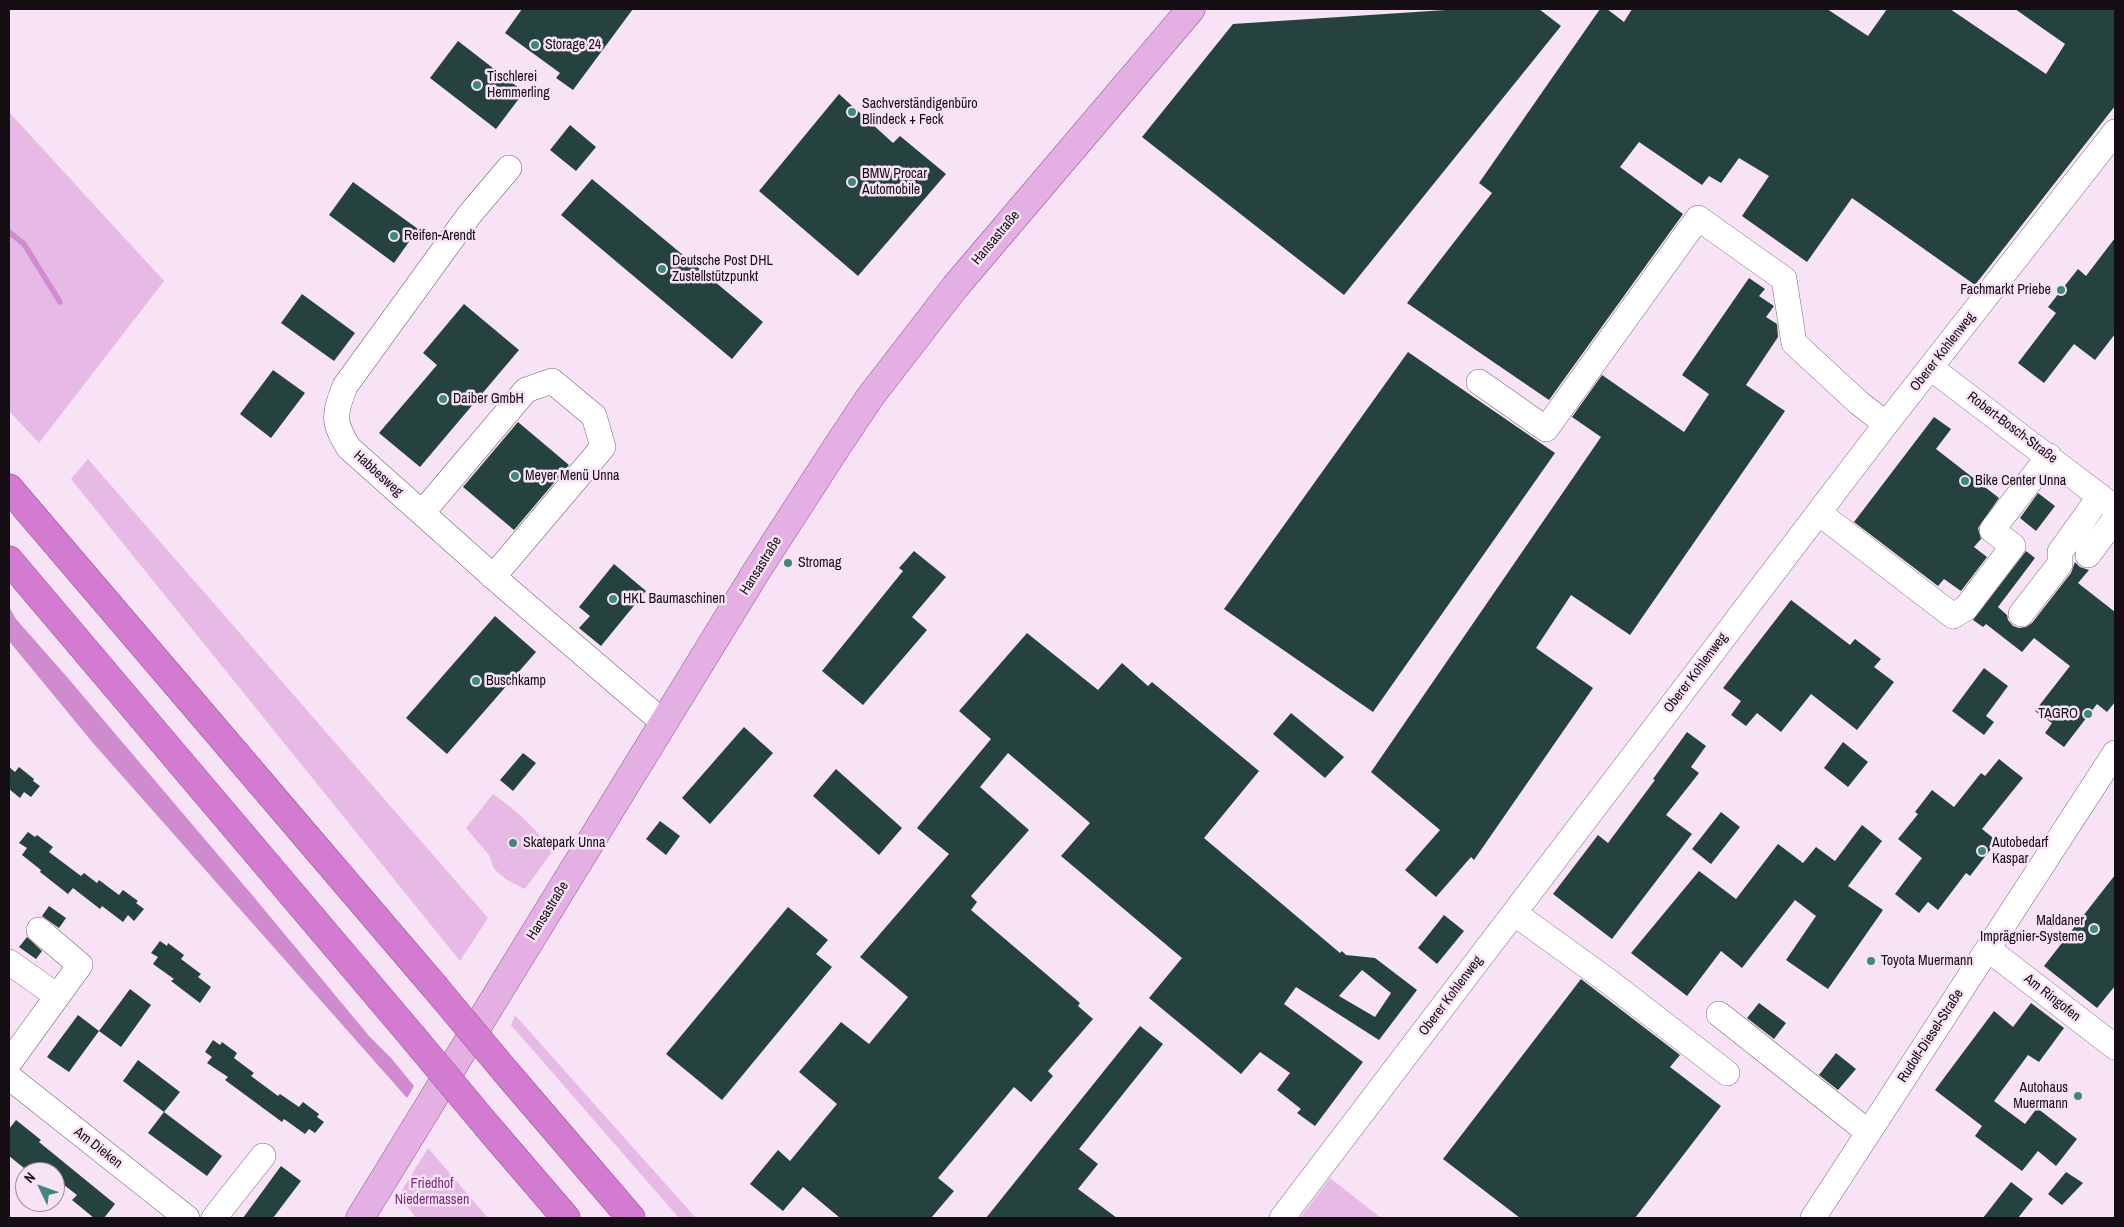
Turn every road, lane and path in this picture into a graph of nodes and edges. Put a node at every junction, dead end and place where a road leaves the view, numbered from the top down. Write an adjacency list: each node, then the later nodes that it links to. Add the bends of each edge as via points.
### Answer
1 (1191, 9): 17 (main road, Hansastraße, via 955,287 870,397 756,572)
2 (2115, 132): 4 (street, Oberer Kohlenweg)
3 (509, 168): 10 (street, Habbesweg, via 470,214 345,386 336,408 338,430 349,448)
4 (1931, 368): 6 (street, Oberer Kohlenweg); 7 (street, Robert-Bosch-Straße)
5 (1479, 382): 6 (street, via 1546,429 1698,218 1784,280 1794,343)
6 (1886, 424): 11 (street, Oberer Kohlenweg)
7 (2049, 456): 9 (street, Robert-Bosch-Straße); 11 (street, via 1992,530 2013,546 1966,608 1953,616)
8 (9, 488): 35 (highway, bridge)
9 (2108, 502): 16 (street, via 2060,552 2060,564)
10 (422, 513): 15 (street, Habbesweg); 15 (street, via 526,390 552,381 594,416 603,447)
11 (1819, 513): 19 (street, Oberer Kohlenweg)
12 (2115, 519): 13 (street)
13 (2088, 555)
14 (9, 560): 34 (highway, bridge)
15 (493, 577): 17 (street, Habbesweg)
16 (2021, 614)
17 (664, 723): 33 (main road, Hansastraße)
18 (2115, 753): 21 (street, Rudolf-Diesel-Straße)
19 (1514, 913): 27 (street); 36 (street, Oberer Kohlenweg)
20 (39, 930): 23 (street, via 80,965)
21 (1988, 949): 25 (street, Am Ringofen); 29 (street, Rudolf-Diesel-Straße)
22 (9, 962): 23 (street)
23 (57, 996): 26 (street)
24 (1719, 1014): 29 (street)
25 (2115, 1047)
26 (9, 1063)
27 (1727, 1073)
28 (9, 1078): 31 (street, Am Dieken)
29 (1868, 1132): 37 (street, Rudolf-Diesel-Straße)
30 (263, 1156): 32 (street)
31 (187, 1218)
32 (214, 1218)
33 (360, 1218)
34 (566, 1218)
35 (631, 1218)
36 (1282, 1218)
37 (1813, 1218)

